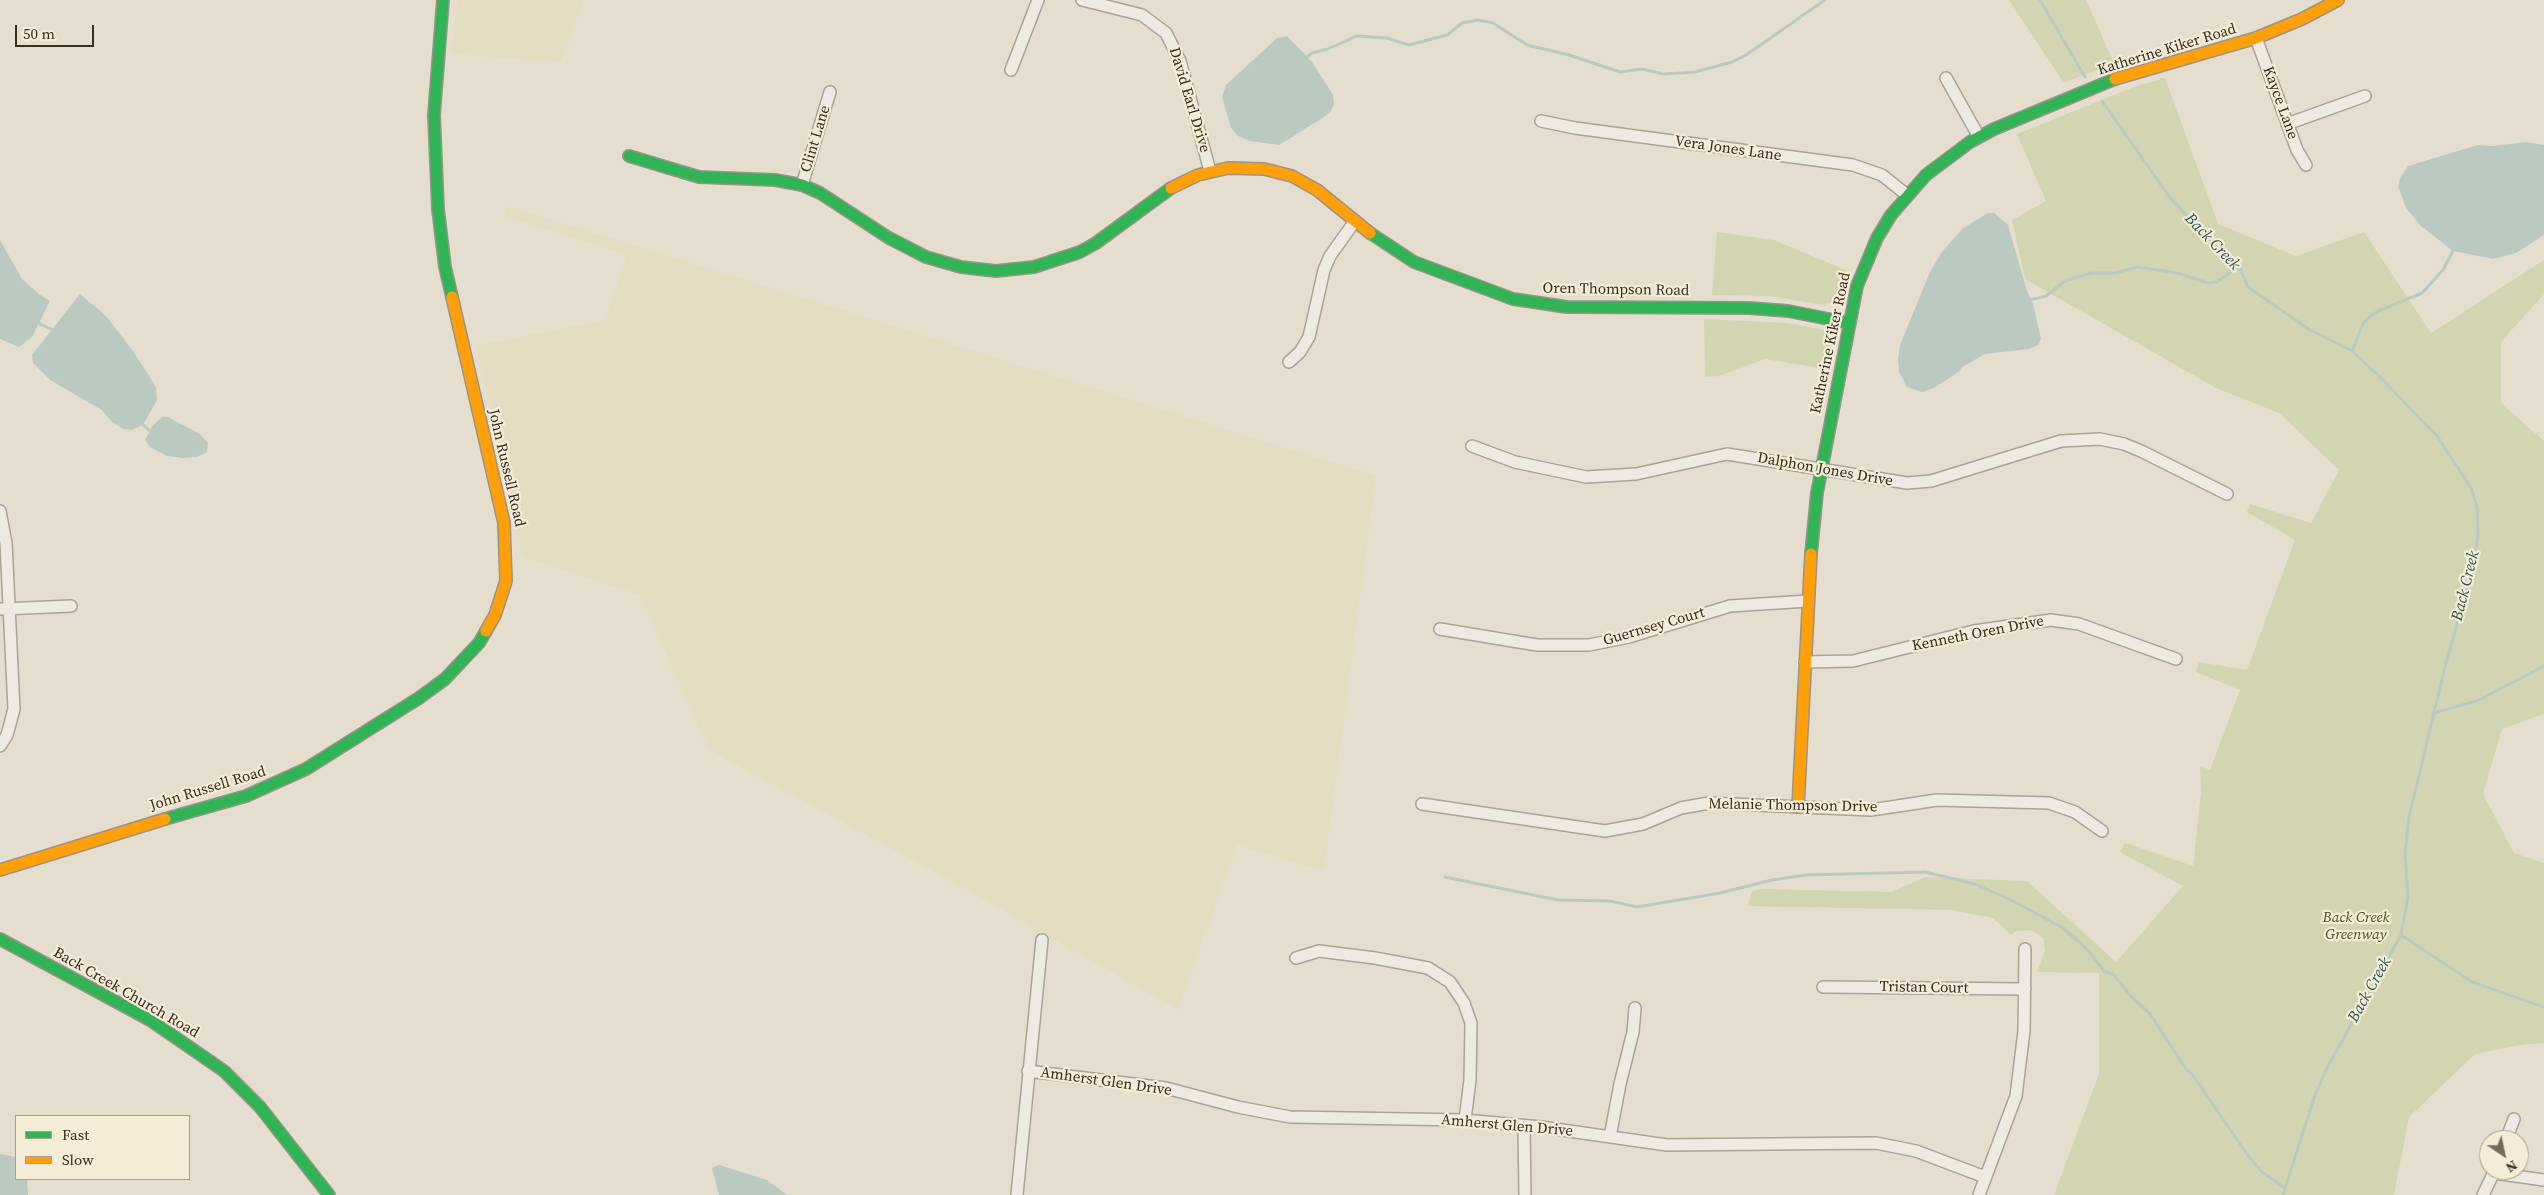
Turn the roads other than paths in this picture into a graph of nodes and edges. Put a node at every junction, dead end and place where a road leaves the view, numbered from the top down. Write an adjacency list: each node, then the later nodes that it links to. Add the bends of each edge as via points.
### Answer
1 (443, 0): 35 (street, John Russell Road, via 434,115 438,209 445,267 504,523 506,581 496,615 479,643 444,679 306,769 246,796)
2 (1038, 0): 6 (street)
3 (1082, 0): 15 (street, David Earl Drive, via 1142,15 1166,33 1180,61)
4 (2338, 0): 5 (street, Katherine Kiker Road)
5 (2256, 38): 11 (street, Kayce Lane); 12 (street, Katherine Kiker Road, via 2130,73)
6 (1012, 70)
7 (1946, 78): 12 (street)
8 (830, 92): 16 (street, Clint Lane)
9 (2365, 96): 11 (street)
10 (1540, 121): 17 (street, Vera Jones Lane, via 1584,130 1853,165 1882,175)
11 (2287, 124): 14 (street, Kayce Lane)
12 (1979, 137): 17 (street, Katherine Kiker Road, via 1947,158)
13 (629, 156): 16 (street, Oren Thompson Road, via 699,177 775,180)
14 (2306, 166)
15 (1210, 171): 16 (street, Oren Thompson Road, via 1171,188 1096,244 1080,252 1034,267 996,271 961,267 926,257); 18 (street, Oren Thompson Road, via 1246,167 1283,173 1317,190)
16 (802, 185)
17 (1907, 194): 19 (street, Katherine Kiker Road, via 1891,215 1864,264)
18 (1355, 221): 19 (street, Oren Thompson Road, via 1414,262 1522,301 1567,307 1749,308 1788,311); 20 (street, via 1330,256 1309,337)
19 (1849, 323): 22 (street, Katherine Kiker Road)
20 (1289, 362)
21 (1472, 446): 22 (street, Dalphon Jones Drive, via 1515,462 1586,477 1636,474 1727,454)
22 (1821, 468): 23 (street, Dalphon Jones Drive, via 1898,483 1925,482 2061,441 2100,439 2124,444); 25 (street, Katherine Kiker Road, via 1811,543)
23 (2226, 494)
24 (0, 511): 27 (street, via 6,543)
25 (1808, 601): 28 (street, Guernsey Court, via 1730,606 1629,637 1589,645 1537,645); 30 (street, Katherine Kiker Road)
26 (71, 606): 27 (street)
27 (4, 609): 31 (street, via 14,709 7,735)
28 (1440, 629)
29 (2176, 659): 30 (street, Kenneth Oren Drive, via 2079,624 2051,620 1974,632 1853,661)
30 (1805, 662): 33 (street, Katherine Kiker Road)
31 (0, 746)
32 (1422, 804): 33 (street, Melanie Thompson Drive, via 1605,831 1642,824 1693,805 1709,803)
33 (1798, 807): 34 (street, Melanie Thompson Drive, via 1871,810 1960,799 2049,803 2075,812)
34 (2102, 831)
35 (0, 870)
36 (0, 938): 53 (street, Back Creek Church Road, via 174,1034 224,1071 260,1107)
37 (1042, 940): 43 (street)
38 (2025, 949): 41 (street)
39 (1296, 958): 45 (street, via 1319,951 1375,958 1428,968 1450,982 1464,1003 1471,1023 1470,1080)
40 (1823, 987): 41 (street, Tristan Court)
41 (2024, 989): 49 (street, via 2024,1031 2016,1096)
42 (1635, 1008): 48 (street, via 1633,1032)
43 (1028, 1071): 45 (street, Amherst Glen Drive, via 1166,1088 1290,1117); 54 (street)
44 (2514, 1119): 47 (street)
45 (1465, 1120): 46 (street, Amherst Glen Drive)
46 (1524, 1126): 48 (street, Amherst Glen Drive); 55 (street)
47 (2510, 1130)
48 (1610, 1137): 49 (street, Amherst Glen Drive, via 1667,1145 1876,1143 1916,1151)
49 (1985, 1177): 56 (street)
50 (2529, 1177): 52 (street)
51 (2490, 1180): 57 (street)
52 (2544, 1180)
53 (328, 1195)
54 (1017, 1195)
55 (1525, 1195)
56 (1979, 1195)
57 (2483, 1195)

